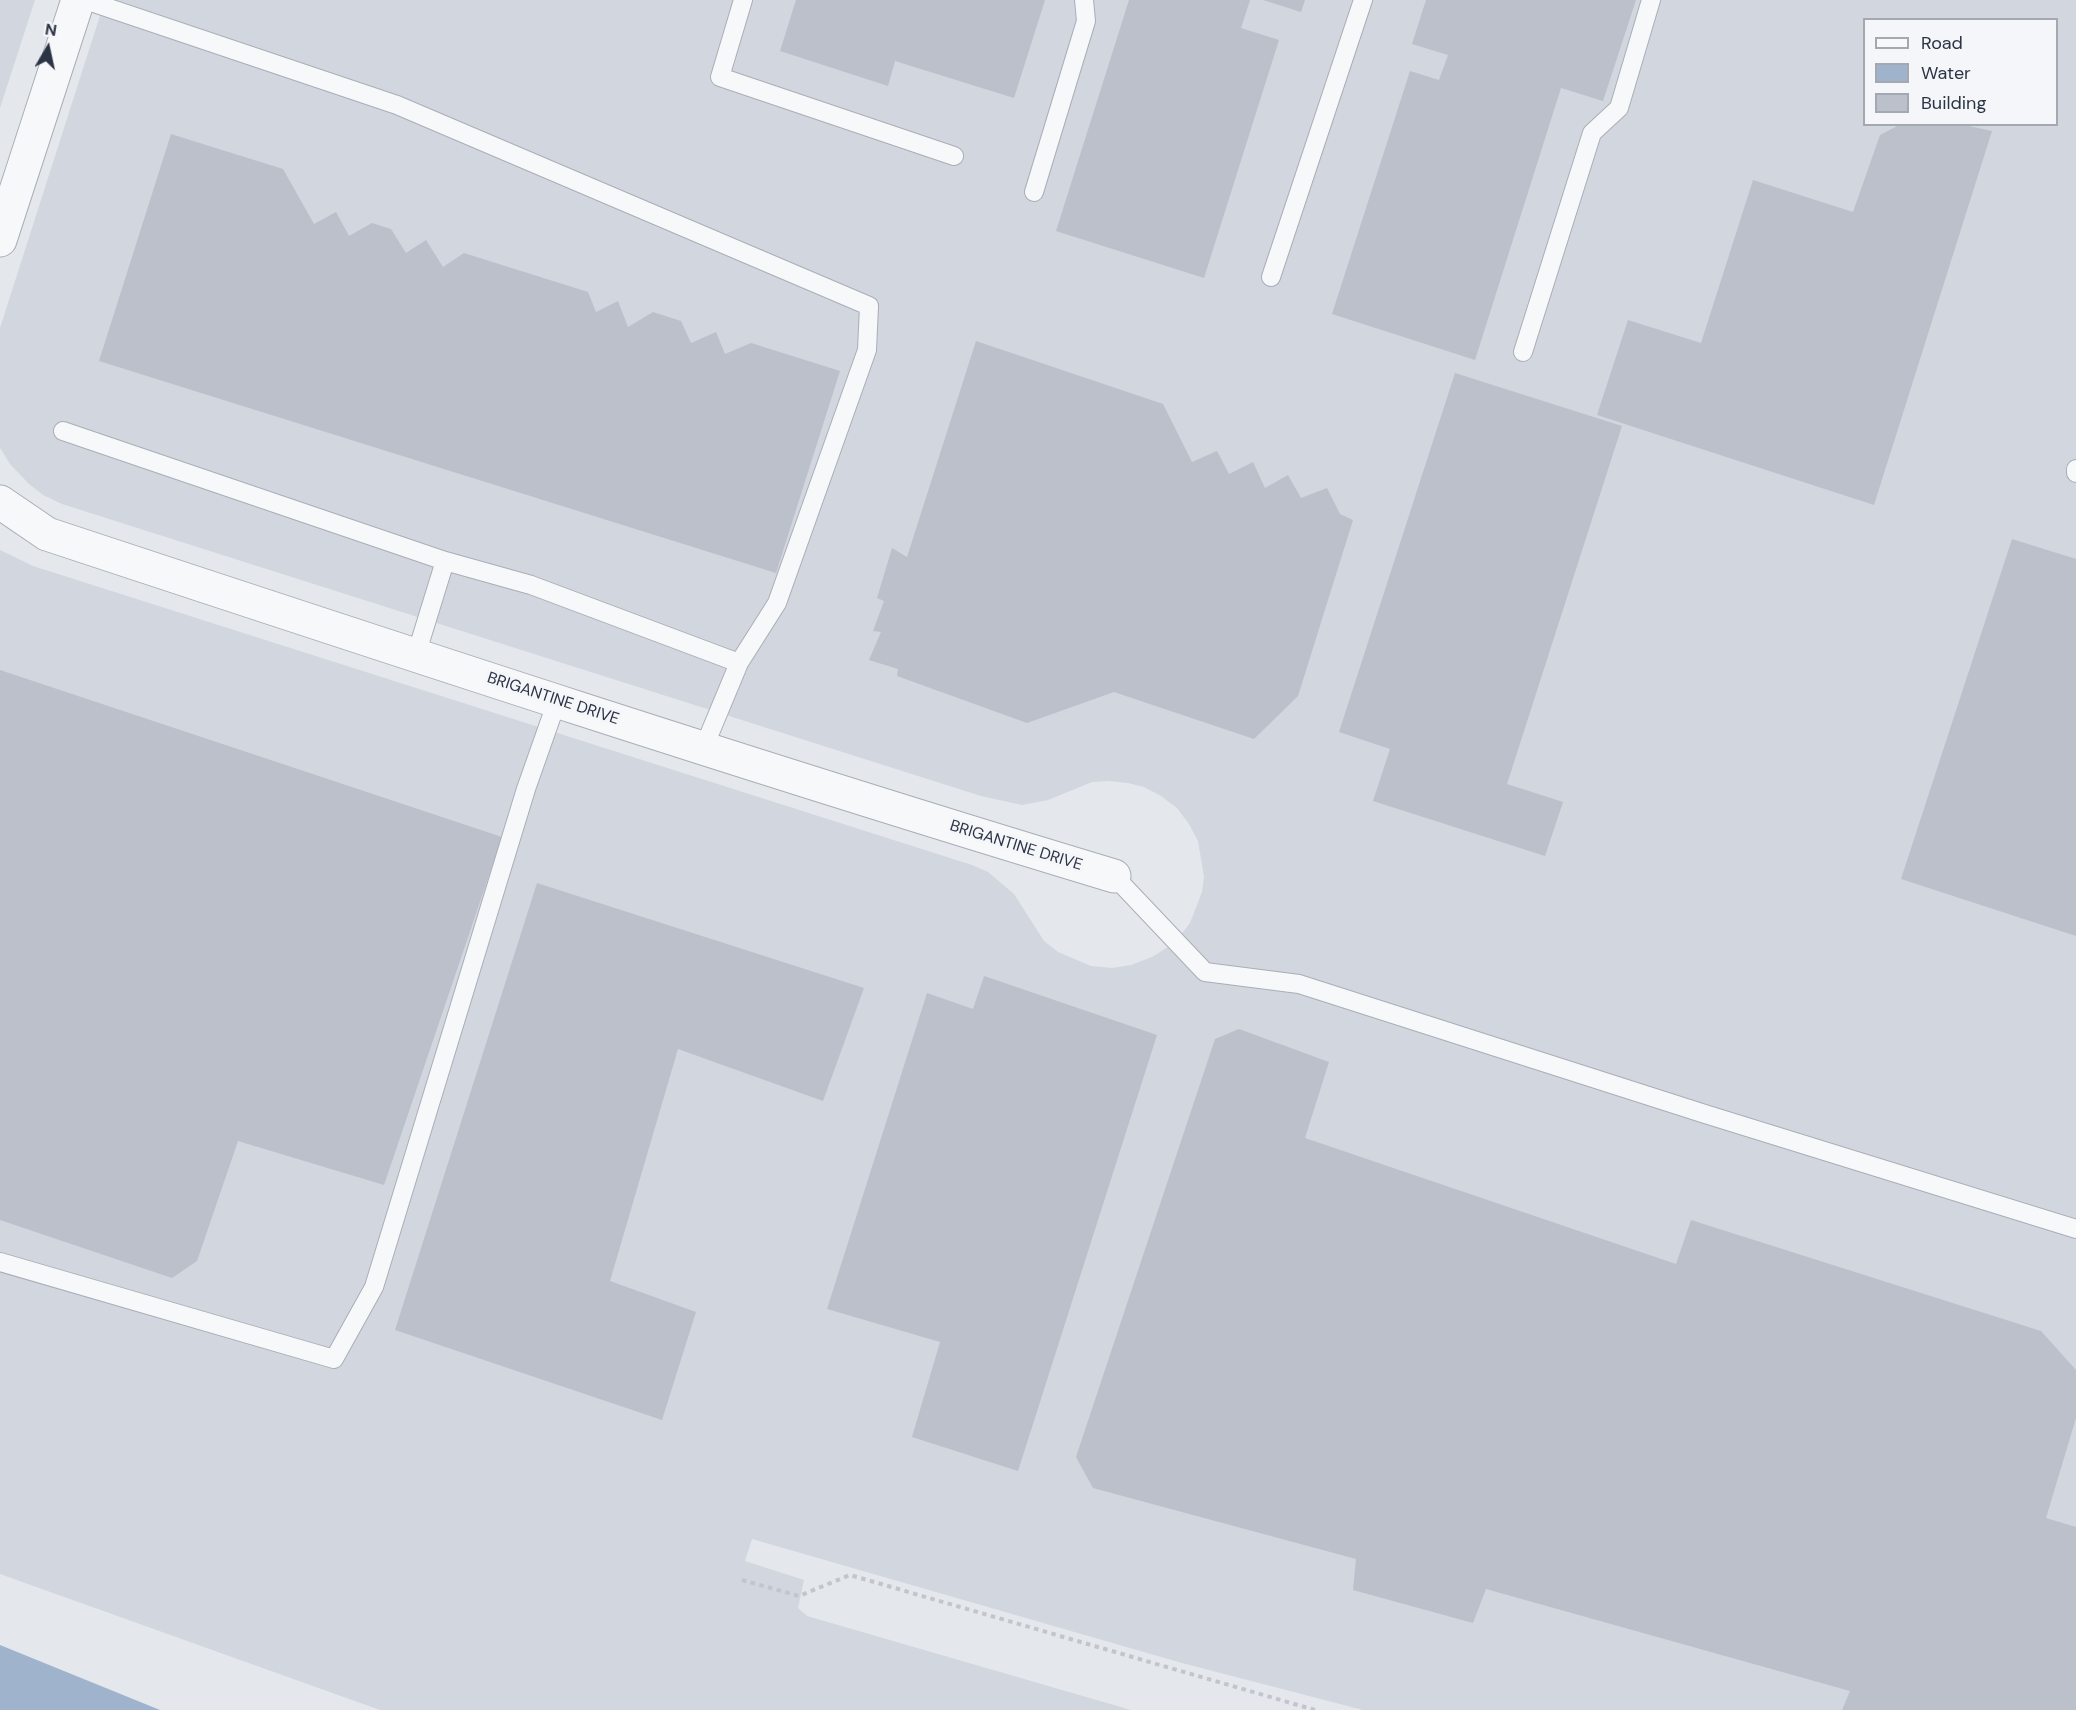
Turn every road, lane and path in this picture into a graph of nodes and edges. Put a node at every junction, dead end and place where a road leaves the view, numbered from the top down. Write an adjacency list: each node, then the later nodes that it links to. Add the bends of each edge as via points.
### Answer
1 (78, 0): 9 (street)
2 (85, 0): 16 (lane, via 397,105 869,306 867,350 777,603)
3 (743, 0): 7 (lane, via 720,76)
4 (1084, 0): 8 (lane, via 1086,21)
5 (1363, 0): 10 (lane)
6 (1651, 0): 11 (lane, via 1619,108 1592,134)
7 (954, 156)
8 (1034, 192)
9 (0, 240)
10 (1270, 277)
11 (1523, 352)
12 (63, 431): 14 (lane)
13 (0, 502): 15 (street, BRIGANTINE DRIVE, via 46,534)
14 (445, 561): 15 (lane); 16 (lane, via 531,585)
15 (416, 655): 17 (street, BRIGANTINE DRIVE)
16 (739, 663): 18 (lane)
17 (557, 701): 18 (street, BRIGANTINE DRIVE); 21 (lane, via 526,789 374,1287 334,1359)
18 (704, 747): 19 (street, BRIGANTINE DRIVE)
19 (1114, 876): 20 (lane, via 1205,972 1299,984)
20 (2076, 1229)
21 (0, 1262)
22 (742, 1580): 23 (path, via 799,1596 850,1575)
23 (1314, 1710)

